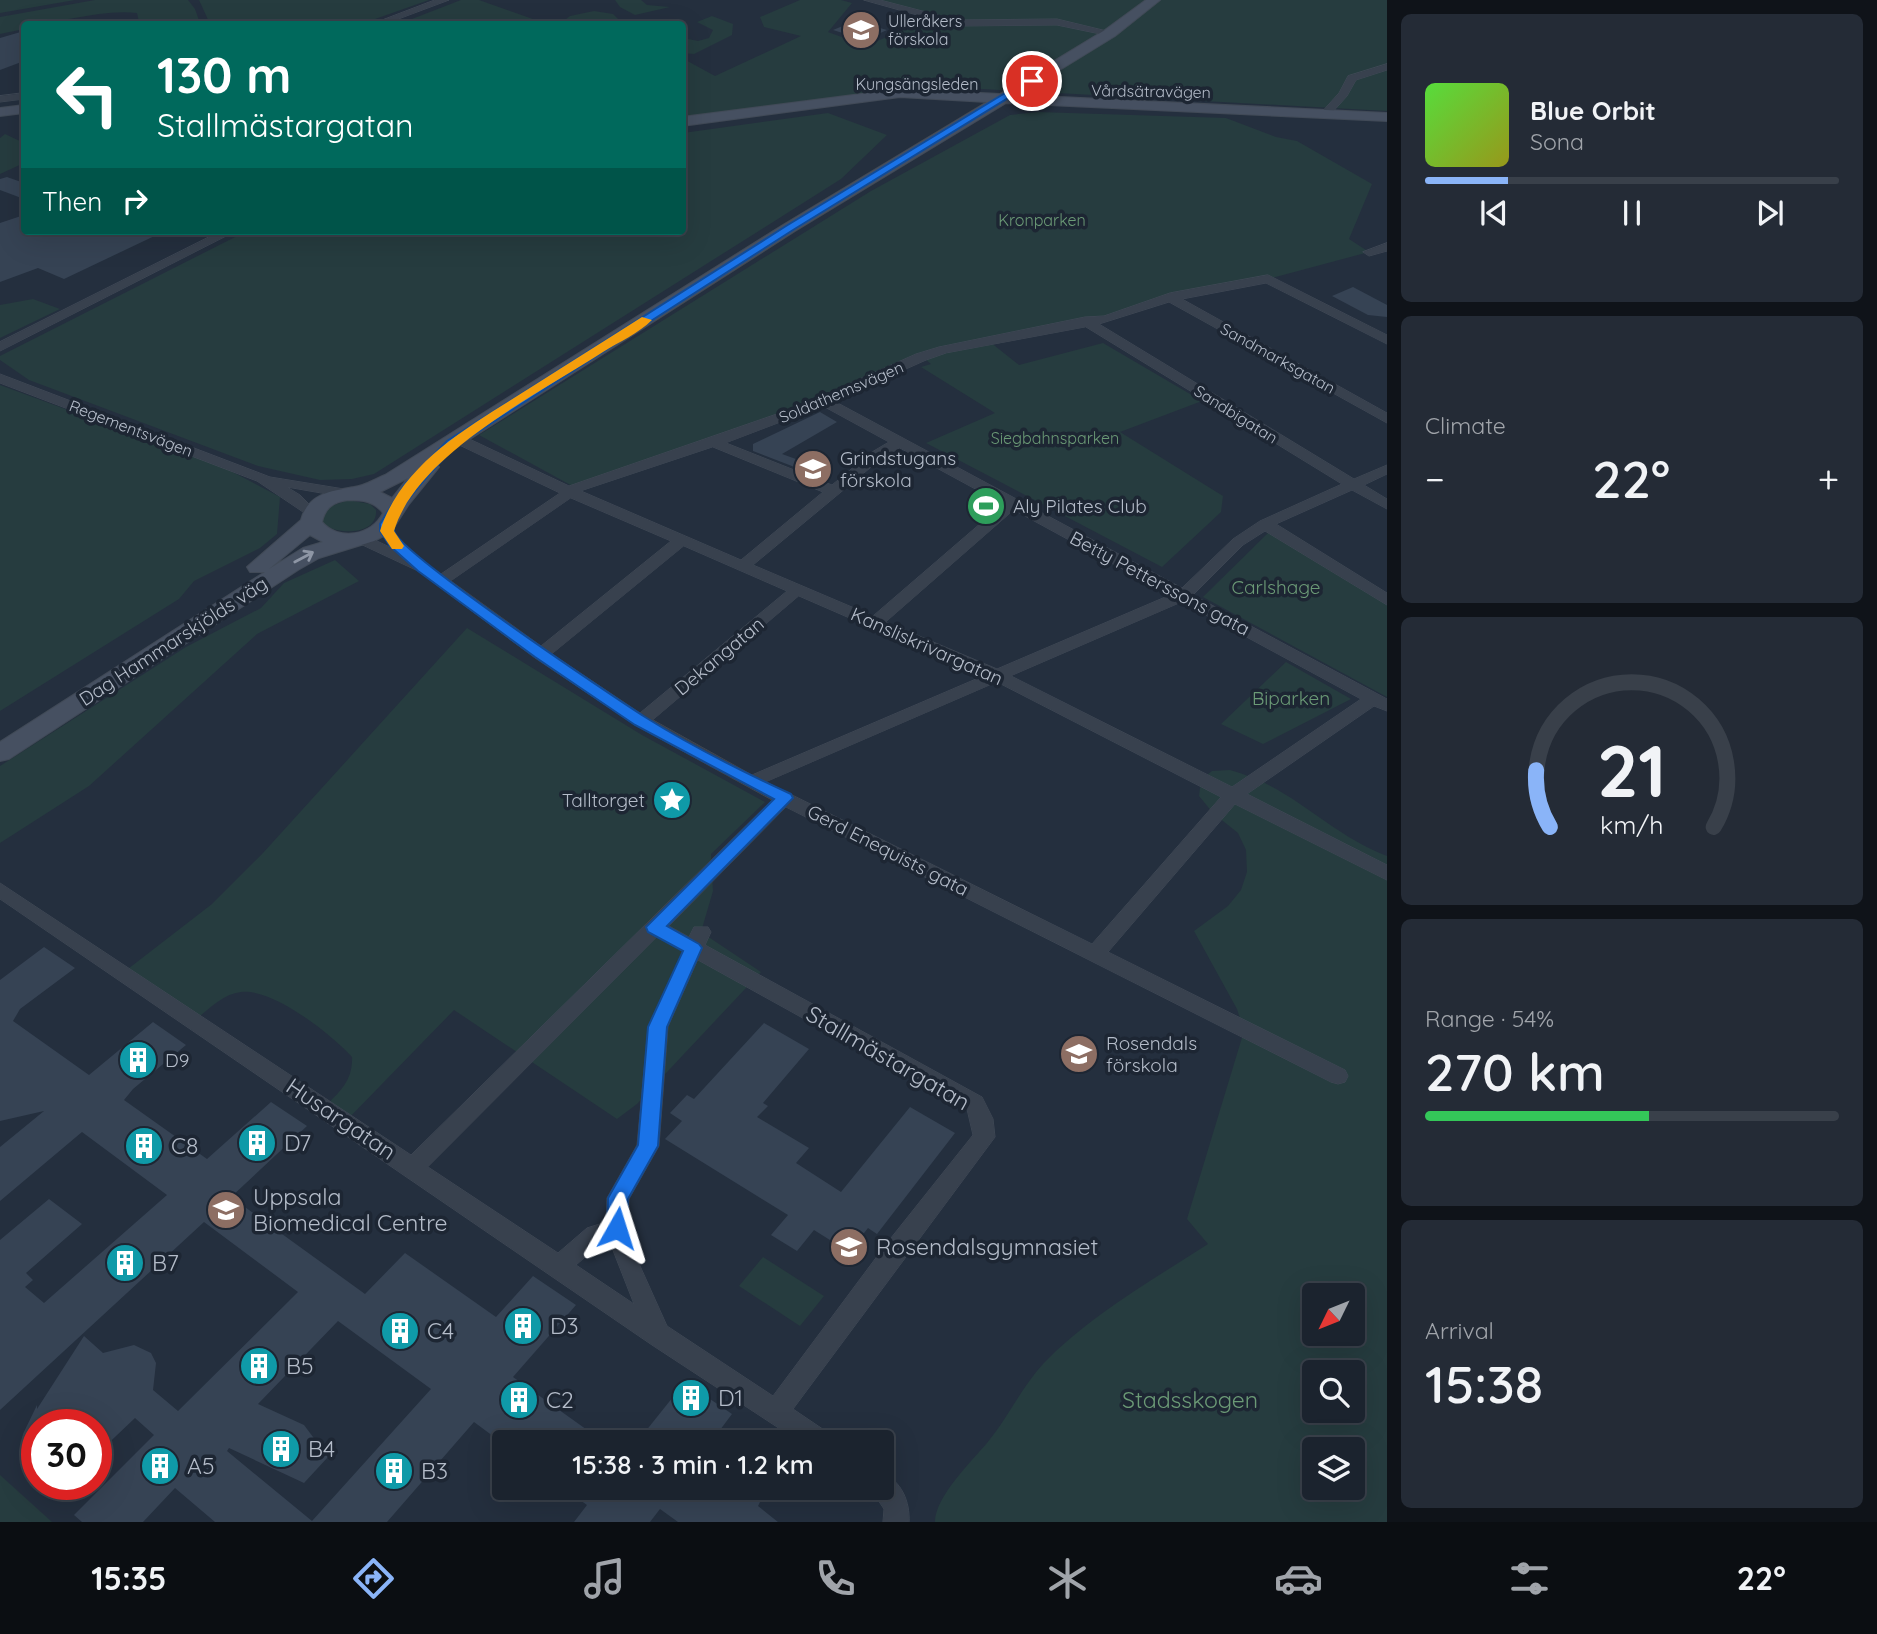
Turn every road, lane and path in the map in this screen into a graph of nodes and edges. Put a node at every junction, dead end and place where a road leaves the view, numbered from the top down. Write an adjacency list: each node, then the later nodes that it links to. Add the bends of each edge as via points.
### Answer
1 (444, 0): 4 (street)
2 (869, 0): 5 (street, via 957,23 1045,21)
3 (1152, 1): 5 (main road); 6 (main road)
4 (385, 21)
5 (1095, 29): 6 (street); 11 (main road)
6 (1111, 33): 8 (main road)
7 (1387, 67): 20 (street, via 1352,78)
8 (1032, 81): 11 (main road); 14 (main road, via 1029,88 1034,93)
9 (948, 94): 11 (main road, Kungsängsleden); 11 (main road); 15 (main road, Kungsängsleden, via 900,93)
10 (21, 96): 12 (street)
11 (995, 96): 13 (main road, Kungsängsleden); 14 (main road, Vårdsätravägen); 16 (main road, Vårdsätravägen); 23 (main road)
12 (0, 99)
13 (925, 100): 15 (main road, Kungsängsleden); 23 (main road, via 956,109)
14 (1085, 101): 18 (main road, Vårdsätravägen)
15 (838, 102): 21 (main road, Kungsängsleden)
16 (1047, 106): 18 (main road, Vårdsätravägen); 23 (main road, via 1002,111)
17 (21, 109): 19 (main road)
18 (1263, 111): 20 (main road, Vårdsätravägen)
19 (0, 112)
20 (1325, 114): 22 (main road, Vårdsätravägen)
21 (686, 121)
22 (1386, 124)
23 (950, 128): 34 (main road)
24 (222, 235): 30 (street)
25 (1387, 247): 26 (street)
26 (1369, 252)
27 (1170, 297): 28 (street, Soldathemsvägen, via 1125,314); 29 (street, Soldathemsvägen, via 1268,279); 33 (street, Sandmarksgatan)
28 (1085, 321): 32 (street, Soldathemsvägen, via 944,350); 39 (street, Sandbigatan)
29 (1385, 337)
30 (0, 348)
31 (0, 378): 38 (street, Regementsvägen)
32 (822, 400): 35 (street, Betty Petterssons gata); 36 (street, Soldathemsvägen)
33 (1387, 419)
34 (455, 442): 41 (street, Kansliskrivargatan); 42 (main road, via 392,479); 46 (main road, via 410,487)
35 (900, 442): 40 (street); 43 (street, Betty Petterssons gata)
36 (714, 443): 40 (street); 41 (street, Soldathemsvägen)
37 (1387, 469): 39 (street)
38 (262, 478): 42 (street, Regementsvägen); 45 (street, Regementsvägen, via 306,505)
39 (1352, 485): 44 (street, Sandbigatan); 47 (street)
40 (833, 491): 50 (street)
41 (570, 492): 49 (street, Kansliskrivargatan); 52 (street, Soldathemsvägen, via 512,526)
42 (354, 493): 45 (main road, Dag Hammarskjölds väg, via 324,502); 46 (main road, via 390,504)
43 (1013, 503): 54 (street, Betty Petterssons gata); 56 (street)
44 (1387, 505)
45 (311, 518): 48 (main road, via 323,535); 61 (main road, Dag Hammarskjölds väg, via 274,557)
46 (390, 518): 48 (main road, Dag Hammarskjölds väg, via 373,534); 51 (street, Gerd Enequists gata, via 387,531)
47 (1265, 524): 54 (street, via 1238,542); 55 (street)
48 (355, 539): 51 (street, Gerd Enequists gata); 62 (main road, Dag Hammarskjölds väg, one-way to 48, via 290,565)
49 (682, 540): 50 (street, Kansliskrivargatan); 57 (street)
50 (743, 566): 53 (street, Kansliskrivargatan)
51 (423, 568): 52 (street, Gerd Enequists gata)
52 (442, 580): 57 (street, Gerd Enequists gata)
53 (797, 590): 56 (street, Kansliskrivargatan); 60 (street, Dekangatan)
54 (1184, 595): 58 (street); 59 (street, Betty Petterssons gata)
55 (1387, 600)
56 (875, 623): 58 (street, Kansliskrivargatan)
57 (541, 654): 60 (street, Gerd Enequists gata)
58 (996, 676): 63 (street); 64 (street, Kansliskrivargatan)
59 (1380, 702): 64 (street)
60 (641, 721): 63 (street, Gerd Enequists gata)
61 (0, 735)
62 (0, 753)
63 (751, 782): 65 (street, Gerd Enequists gata)
64 (1233, 795): 66 (street, Kansliskrivargatan); 70 (street)
65 (785, 798): 68 (street); 70 (street, Gerd Enequists gata)
66 (1387, 873)
67 (0, 890): 72 (street, Husargatan)
68 (655, 927): 69 (street, Stallmästargatan); 72 (street)
69 (697, 940): 73 (street, via 657,1027 648,1146 618,1198); 76 (street, Stallmästargatan, via 975,1103 982,1119 984,1137)
70 (1095, 954): 71 (street, Gerd Enequists gata)
71 (1338, 1076)
72 (413, 1168): 74 (street, Husargatan)
73 (617, 1228): 74 (street, via 595,1235); 75 (street)
74 (558, 1267): 75 (street, Husargatan)
75 (660, 1337): 76 (street, Husargatan)
76 (776, 1412): 77 (street, Husargatan)
77 (803, 1430)

